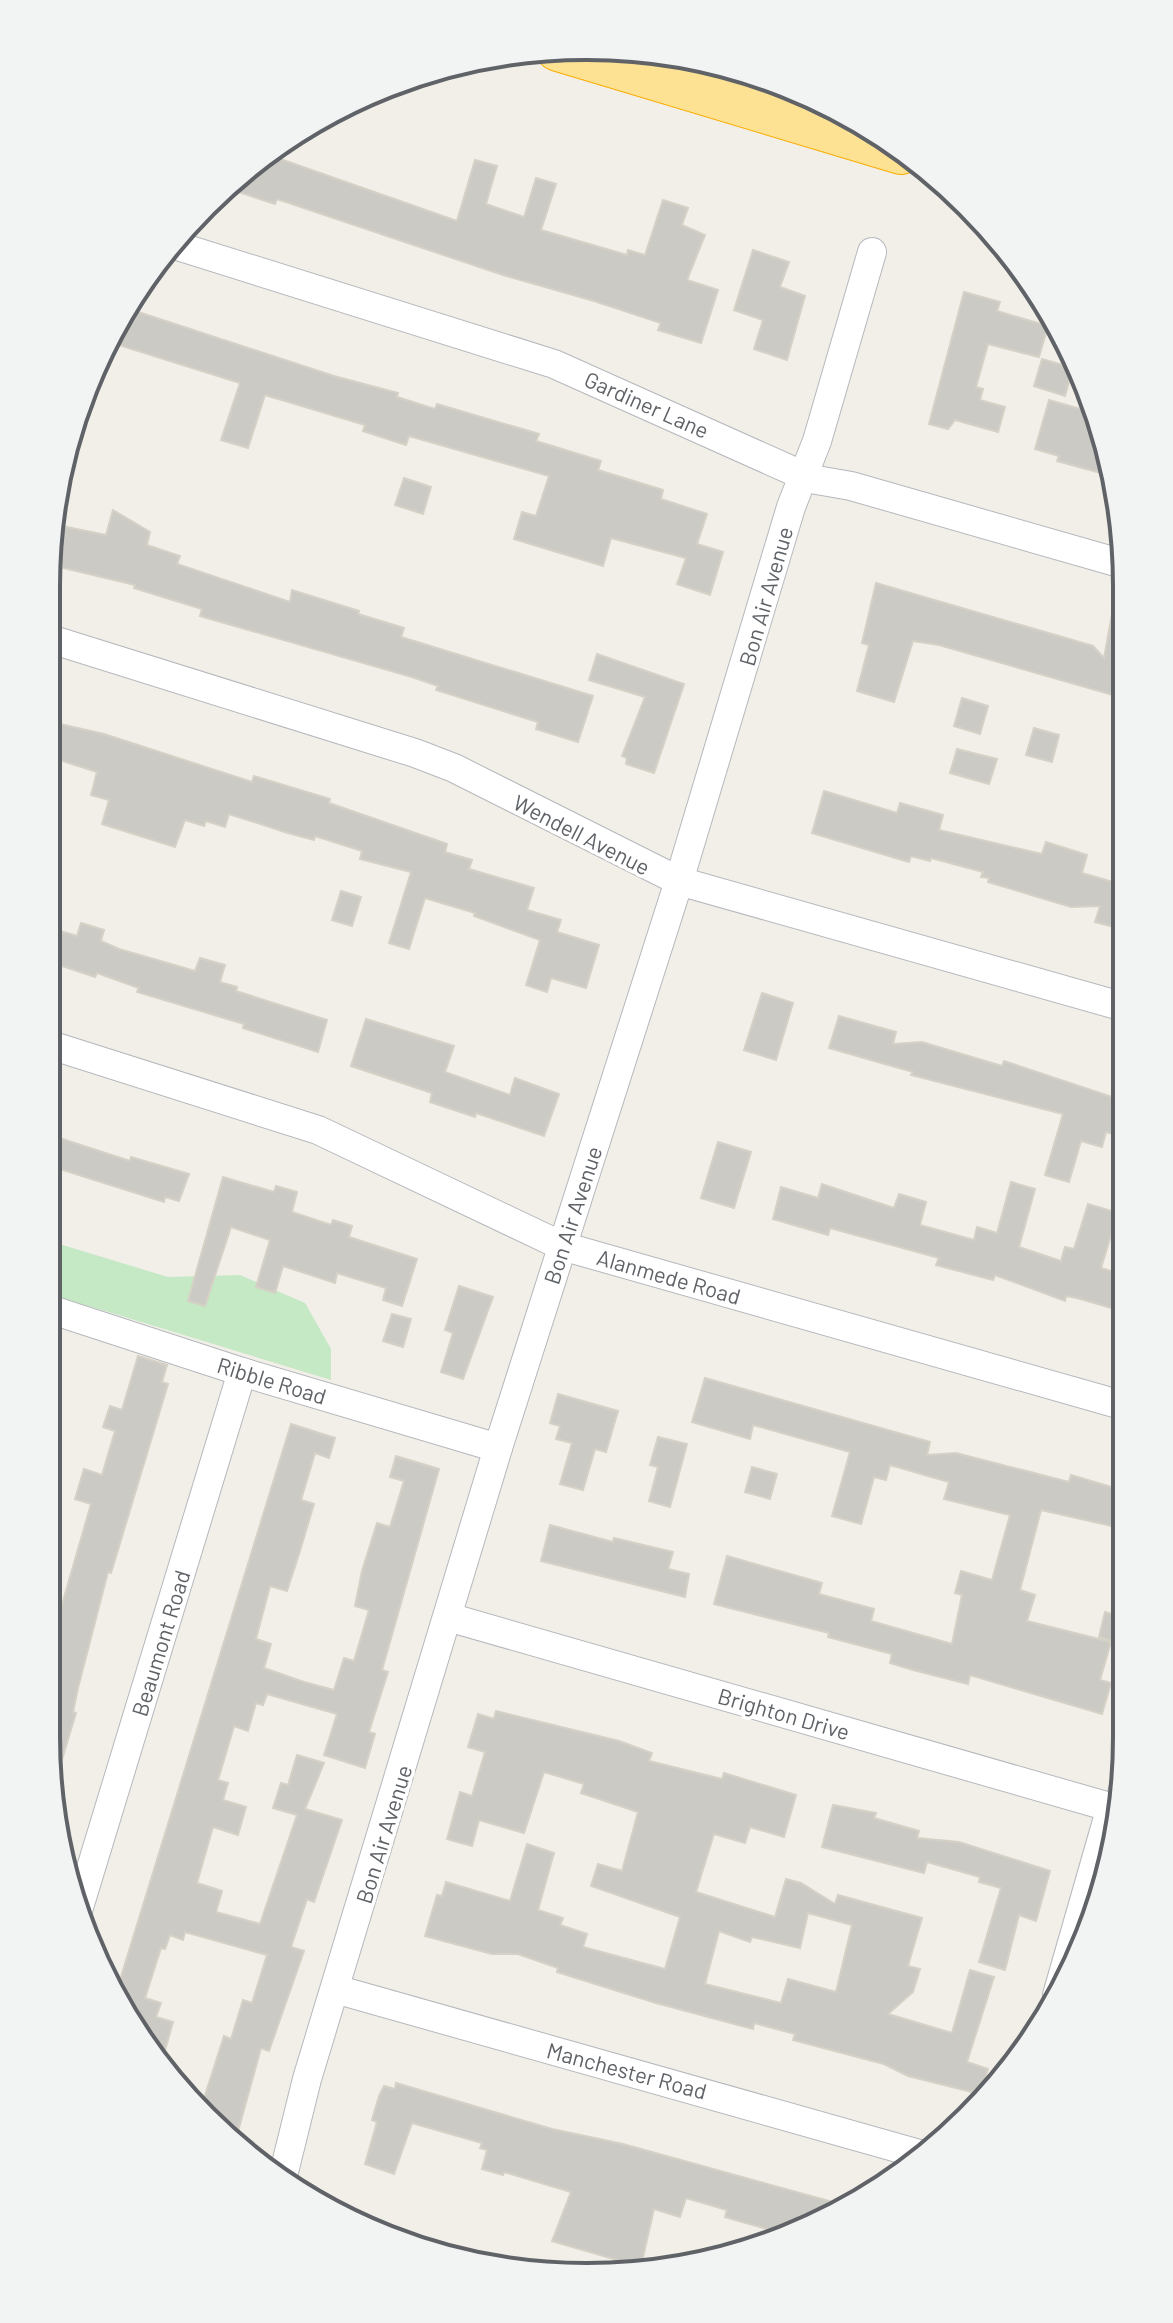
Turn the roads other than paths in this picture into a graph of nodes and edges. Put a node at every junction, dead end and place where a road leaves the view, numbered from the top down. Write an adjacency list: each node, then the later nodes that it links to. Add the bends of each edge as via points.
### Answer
1 (596, 60): 2 (highway)
2 (868, 142)
3 (184, 248): 5 (street, Gardiner Lane, via 554,364)
4 (872, 252): 5 (street, Bon Air Avenue)
5 (804, 475): 6 (street, Gardiner Lane); 8 (street, Bon Air Avenue)
6 (1112, 561)
7 (60, 642): 8 (street, Wendell Avenue, via 454,768)
8 (679, 881): 9 (street, Wendell Avenue); 11 (street, Bon Air Avenue)
9 (1113, 1004)
10 (60, 1048): 11 (street, Alanmede Road, via 318,1130)
11 (562, 1246): 14 (street, Alanmede Road); 15 (street, Bon Air Avenue)
12 (60, 1313): 13 (street, Ribble Road)
13 (242, 1372): 15 (street, Ribble Road); 19 (street, Beaumont Road)
14 (1113, 1403)
15 (498, 1448): 16 (street, Bon Air Avenue)
16 (448, 1617): 17 (street, Brighton Drive); 21 (street, Bon Air Avenue)
17 (1108, 1806)
18 (1096, 1871): 20 (street)
19 (84, 1892)
20 (1083, 1912)
21 (335, 1989): 22 (street, Manchester Road); 23 (street, Bon Air Avenue)
22 (910, 2151)
23 (285, 2168)

